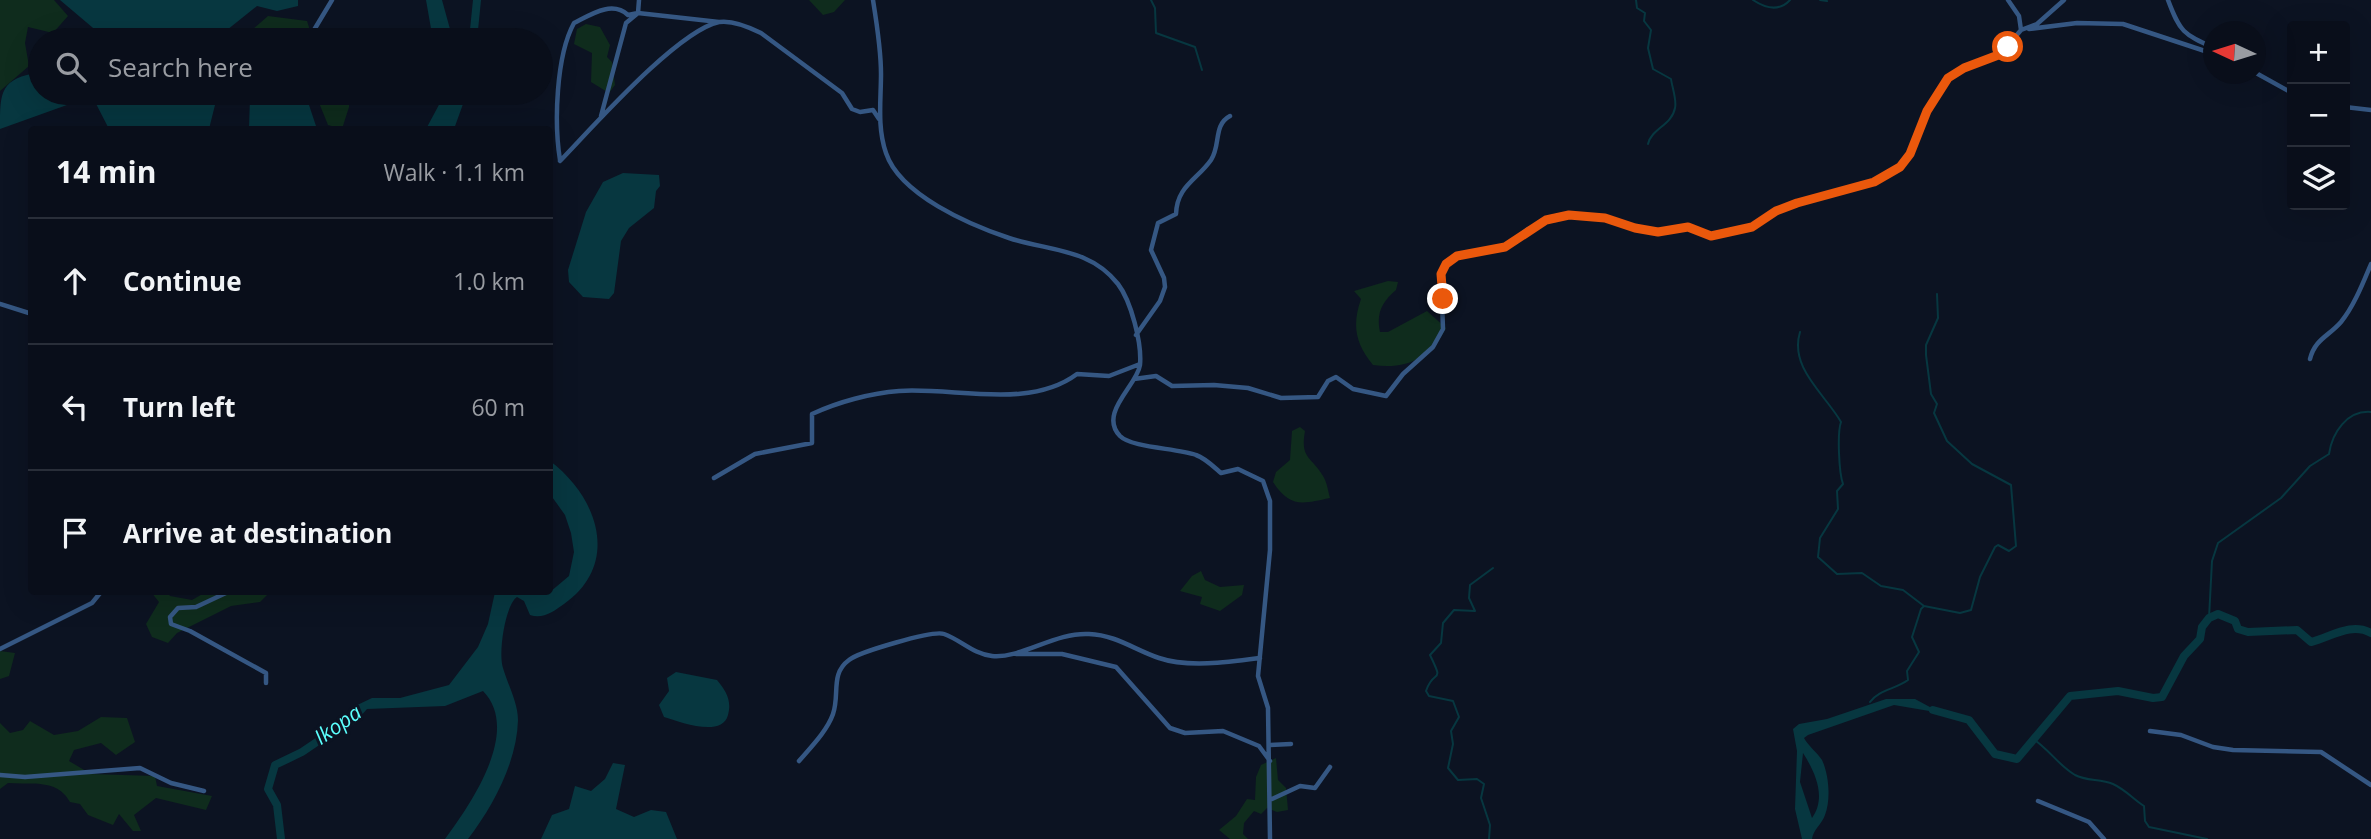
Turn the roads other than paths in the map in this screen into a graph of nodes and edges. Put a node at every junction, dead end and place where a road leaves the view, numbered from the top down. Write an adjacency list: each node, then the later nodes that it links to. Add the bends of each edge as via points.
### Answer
1 (332, 0): 9 (street)
2 (639, 0): 7 (street)
3 (873, 0): 21 (street, via 880,47)
4 (2008, 0): 10 (street, via 2019,16)
5 (2064, 0): 10 (street, via 2037,24)
6 (2168, 0): 11 (street, via 2184,34)
7 (638, 13): 8 (street); 19 (street, via 626,23); 19 (street, via 628,15 622,8 611,7 574,23 566,38 558,127 560,161)
8 (719, 22): 19 (street, via 682,41); 21 (street, via 761,33 842,93 852,109 873,110)
9 (315, 28)
10 (2021, 30): 12 (street, via 2077,23 2123,24); 28 (street, via 2001,54 1948,78 1900,167 1861,187 1797,203 1752,227 1711,236 1688,227 1658,232 1605,218 1569,215 1528,229 1505,247 1457,256 1441,274 1443,329 1433,347 1386,396 1353,389 1336,377 1318,397 1281,398 1248,388 1172,386 1156,376)
11 (2203, 43)
12 (2203, 50)
13 (2266, 79): 14 (street)
14 (2287, 90)
15 (2350, 108): 16 (street)
16 (2363, 110): 17 (street); 20 (street)
17 (2371, 110)
18 (1230, 116): 25 (street, via 1221,123 1210,161 1181,191 1176,214 1158,223 1151,250 1165,286 1160,302)
19 (601, 117)
20 (2371, 117)
21 (880, 120): 25 (street, via 886,154 902,178 934,206 1009,238 1102,266 1120,286 1133,312)
22 (2371, 264): 26 (street, via 2348,312 2318,340)
23 (0, 304): 24 (street)
24 (28, 313)
25 (1136, 336): 27 (street)
26 (2309, 359)
27 (1140, 365): 28 (street); 29 (street, via 1109,376 1077,374 1065,383 1026,393 898,391 831,405 812,414 812,443 755,454)
28 (1134, 379): 34 (street, via 1120,398 1115,416 1115,429 1121,437 1131,444 1199,455 1221,473 1238,469 1263,481 1270,501 1270,550)
29 (714, 478)
30 (99, 595): 32 (street, via 92,603)
31 (222, 595): 35 (street, via 196,607 178,608 170,617 171,624 266,673)
32 (0, 649)
33 (1008, 655): 34 (street, via 1058,638 1093,634 1124,641 1160,659 1216,662); 39 (street, via 974,651 936,632 868,649 841,668 832,716); 40 (street, via 1062,654 1104,662 1123,672 1170,728 1185,733 1223,731 1259,746)
34 (1259, 658): 38 (street)
35 (266, 683)
36 (2150, 731): 43 (street, via 2234,750 2320,752)
37 (1290, 744): 38 (street)
38 (1270, 745): 40 (street)
39 (799, 761)
40 (1270, 761): 45 (street)
41 (1330, 767): 45 (street, via 1315,788 1300,786)
42 (0, 775): 44 (street, via 140,768)
43 (2371, 785)
44 (204, 792)
45 (1271, 800): 47 (street)
46 (2038, 801): 48 (street, via 2089,822)
47 (1270, 839)
48 (2104, 839)

